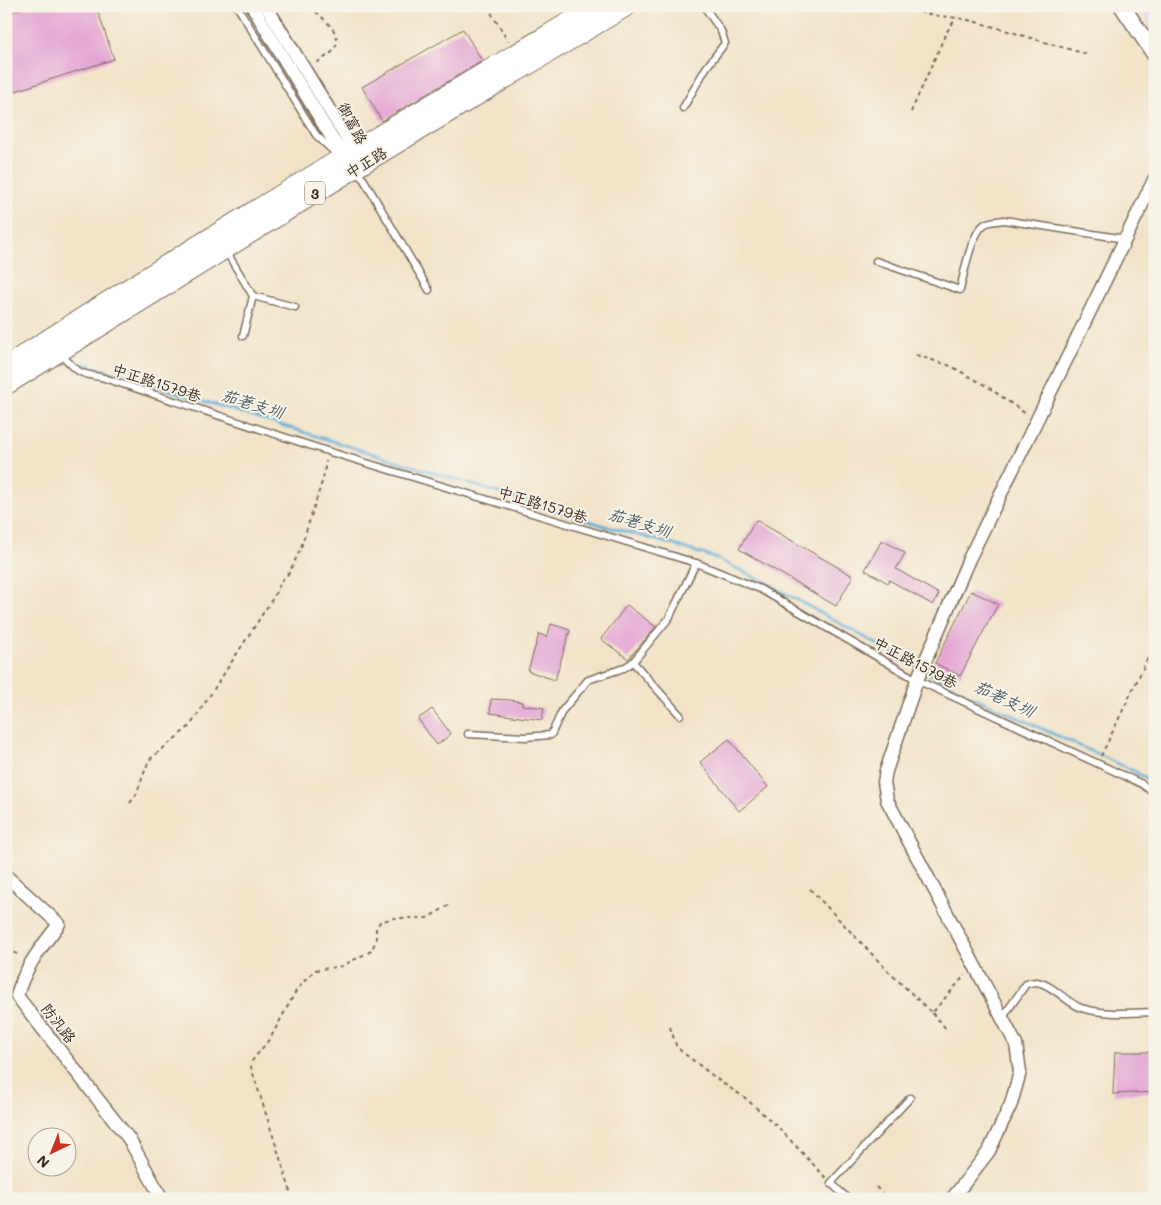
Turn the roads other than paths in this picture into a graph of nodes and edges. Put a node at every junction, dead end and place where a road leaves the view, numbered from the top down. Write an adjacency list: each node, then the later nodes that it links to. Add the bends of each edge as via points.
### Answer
1 (237, 6): 10 (lane, via 316,135 333,151)
2 (252, 6): 10 (street, 御富路)
3 (266, 6): 10 (street, 御富路, via 350,144)
4 (596, 6): 10 (main road, 中正路 / 3)
5 (627, 6): 10 (main road, 中正路 / 3)
6 (704, 6): 9 (lane, via 725,43)
7 (1122, 6): 8 (street)
8 (1155, 55)
9 (683, 108)
10 (350, 159): 13 (main road, 中正路 / 3); 15 (lane); 19 (main road, 中正路 / 3, via 171,262)
11 (1155, 178): 12 (street)
12 (1125, 239): 14 (lane, via 1004,220 985,223 969,250 960,290); 24 (street, via 969,559)
13 (225, 249): 16 (lane); 19 (main road, 中正路 / 3)
14 (876, 261)
15 (429, 290)
16 (253, 296): 17 (lane); 18 (lane)
17 (295, 307)
18 (243, 336)
19 (54, 345): 20 (main road, 中正路 / 3); 21 (main road, 中正路 / 3); 22 (lane, 中正路1579巷, via 78,372)
20 (6, 366)
21 (6, 385)
22 (696, 563): 23 (lane, via 669,618); 24 (lane, 中正路1579巷, via 760,589)
23 (633, 662): 25 (lane); 26 (lane, via 588,680 562,711 551,735)
24 (917, 680): 27 (lane, 中正路1579巷, via 1142,784); 30 (street, via 886,772 887,800)
25 (680, 715)
26 (468, 734)
27 (1155, 794)
28 (6, 876): 32 (street, 防汎路, via 59,924 33,959 22,978 17,996 129,1139)
29 (1155, 1012): 30 (lane, via 1090,1010 1037,982 1026,984)
30 (1003, 1018): 34 (street, via 1016,1044 1020,1072 1011,1104 989,1151)
31 (910, 1098): 33 (lane, via 831,1183)
32 (162, 1199)
33 (848, 1199)
34 (952, 1199)

